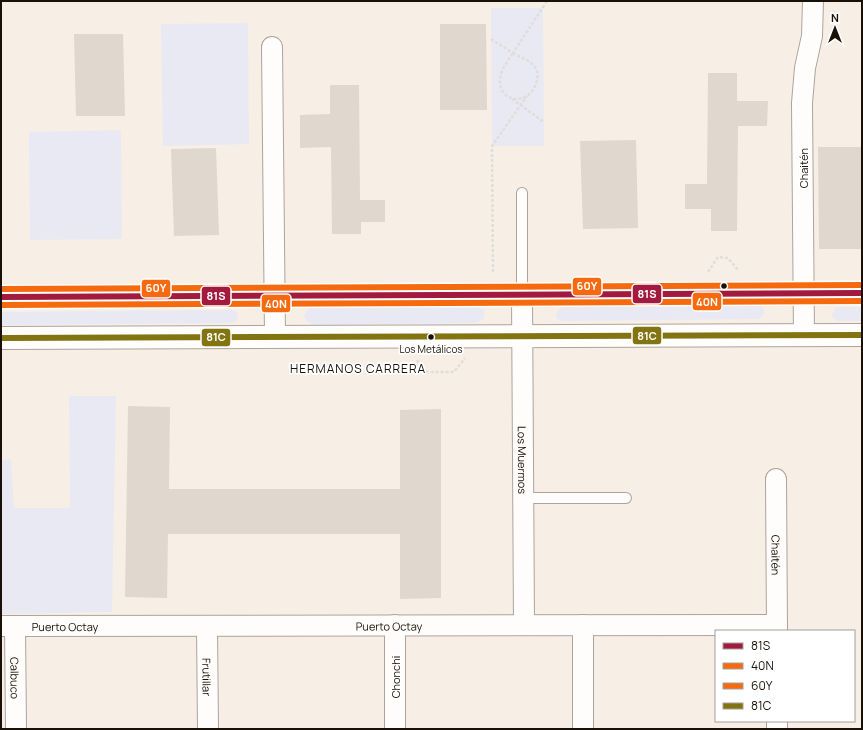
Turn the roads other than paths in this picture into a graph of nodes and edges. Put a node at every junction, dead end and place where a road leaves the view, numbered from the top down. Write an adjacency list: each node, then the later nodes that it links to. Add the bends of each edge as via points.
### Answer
1 (813, 1): 4 (street, Chaitén, via 812,36 805,68 802,103)
2 (272, 47): 7 (street)
3 (522, 193): 6 (lane)
4 (804, 293): 5 (main road); 6 (main road); 9 (street, Chaitén)
5 (862, 293)
6 (522, 295): 7 (main road); 11 (street, Los Muermos)
7 (274, 296): 8 (main road); 12 (street)
8 (1, 298)
9 (804, 335): 10 (main road); 11 (main road)
10 (862, 335)
11 (523, 336): 12 (main road); 15 (street, Los Muermos)
12 (275, 337): 13 (main road)
13 (1, 338)
14 (776, 479): 22 (street, Chaitén)
15 (524, 498): 16 (lane); 18 (street, Los Muermos)
16 (626, 498)
17 (395, 625): 18 (street, Puerto Octay); 21 (street, Puerto Octay); 26 (street, Chonchi)
18 (524, 625): 19 (street, Puerto Octay)
19 (583, 625): 22 (street, Puerto Octay); 27 (street)
20 (8, 626): 21 (street, Puerto Octay); 24 (street, Calbuco)
21 (207, 626): 25 (street, Frutillar)
22 (777, 628)
23 (1, 683): 24 (street, via 10,697)
24 (15, 724)
25 (208, 729)
26 (395, 729)
27 (583, 729)

